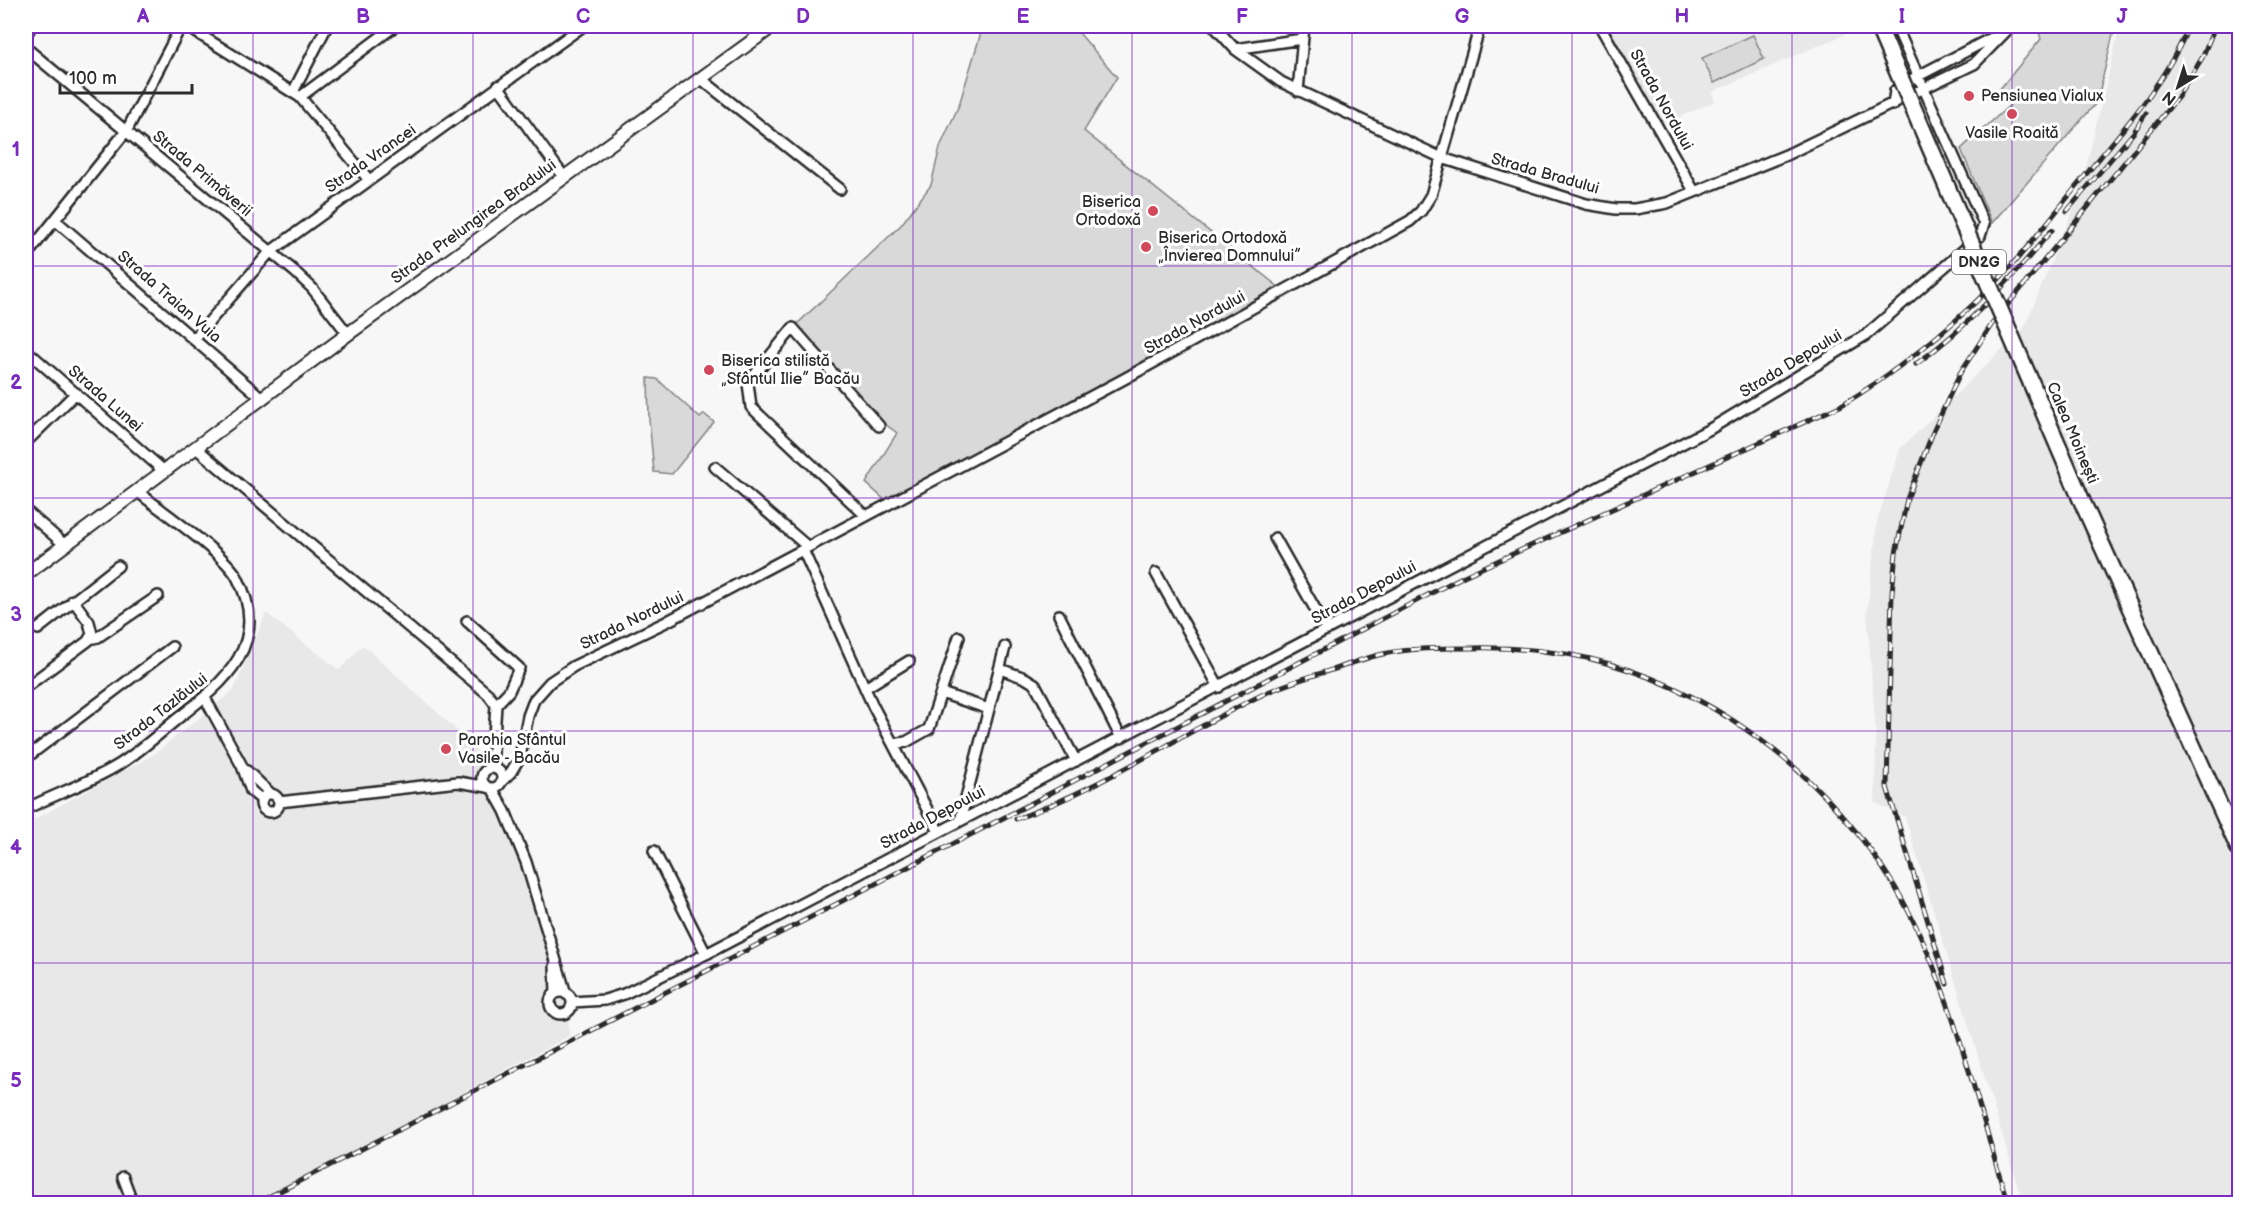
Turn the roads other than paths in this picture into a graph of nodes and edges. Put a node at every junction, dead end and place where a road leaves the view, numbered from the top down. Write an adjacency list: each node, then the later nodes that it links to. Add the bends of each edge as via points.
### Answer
1 (30, 26): 15 (street)
2 (181, 26): 26 (street)
3 (186, 26): 24 (street)
4 (327, 26): 24 (street)
5 (395, 26): 24 (street)
6 (583, 26): 21 (street, Strada Vrancei)
7 (773, 26): 20 (street, Strada Prelungirea Bradului)
8 (1214, 26): 18 (street, Strada Bradului)
9 (1304, 26): 16 (street)
10 (1480, 26): 27 (street, Strada Nordului)
11 (1600, 26): 31 (street, Strada Nordului)
12 (1878, 26): 87 (main road, Calea Moinești / DN2G, bridge, via 2081,499)
13 (1896, 26): 19 (street, Strada Depoului)
14 (2009, 28): 19 (street); 22 (street, Strada Bradului, via 1974,64)
15 (26, 33)
16 (1302, 39): 18 (street); 23 (street)
17 (26, 48): 26 (street, Strada Primăverii)
18 (1235, 49): 23 (street, Strada Bradului)
19 (1918, 76): 22 (street, Strada Depoului); 25 (street, via 1895,91)
20 (700, 78): 28 (street, Strada Prelungirea Bradului); 30 (street)
21 (498, 86): 28 (street); 29 (street, Strada Vrancei)
22 (1924, 90): 25 (street, Strada Bradului); 59 (street, Strada Depoului, via 1984,224 1980,236 1891,315 1843,351 1710,429)
23 (1298, 91): 27 (street, Strada Bradului)
24 (296, 95): 29 (street)
25 (1890, 106): 31 (street, Strada Bradului, via 1768,163)
26 (127, 130): 32 (street); 33 (street, Strada Primăverii)
27 (1442, 158): 31 (street, Strada Bradului, via 1586,204 1616,209 1653,206); 47 (street, Strada Nordului, via 1431,195 1421,211 1389,234)
28 (564, 177): 35 (street, Strada Prelungirea Bradului)
29 (369, 180): 33 (street, Strada Vrancei)
30 (840, 189)
31 (1694, 191)
32 (55, 220): 34 (street); 36 (street, Strada Traian Vuia)
33 (270, 252): 35 (street, Strada Primăverii, via 312,288); 36 (street, Strada Vrancei)
34 (26, 256)
35 (348, 334): 39 (street, Strada Prelungirea Bradului)
36 (195, 338): 39 (street, Strada Traian Vuia)
37 (26, 350): 38 (street, Strada Lunei)
38 (76, 393): 41 (street); 44 (street, Strada Lunei)
39 (263, 399): 42 (street, Strada Prelungirea Bradului)
40 (879, 426): 47 (street, via 793,328 748,382 751,407)
41 (26, 442)
42 (196, 448): 44 (street, Strada Prelungirea Bradului); 71 (street, via 488,694)
43 (715, 467): 50 (street)
44 (164, 471): 45 (street, Strada Prelungirea Bradului)
45 (137, 491): 49 (street, Strada Prelungirea Bradului); 70 (street, Strada Tazlăului, via 222,559 236,574 246,597 246,639 240,656 220,685)
46 (26, 511): 49 (street)
47 (866, 516): 50 (street, Strada Nordului)
48 (1275, 538): 59 (street)
49 (64, 545): 53 (street, Strada Prelungirea Bradului)
50 (806, 549): 68 (street); 78 (street, Strada Nordului, via 574,666 550,682 530,708 523,750 516,763)
51 (118, 566): 55 (street)
52 (1156, 573): 67 (street)
53 (26, 574)
54 (158, 596): 61 (street, via 98,637)
55 (73, 600): 58 (street); 61 (street, via 92,628)
56 (1059, 615): 73 (street)
57 (467, 621): 71 (street, via 519,668)
58 (38, 628)
59 (1327, 630): 67 (street, Strada Depoului)
60 (959, 637): 69 (street)
61 (89, 639): 66 (street)
62 (172, 647): 75 (street)
63 (1005, 647): 65 (street)
64 (909, 661): 68 (street)
65 (999, 669): 72 (street); 76 (street, via 1035,684)
66 (26, 687)
67 (1219, 687): 73 (street, Strada Depoului)
68 (866, 688): 74 (street)
69 (941, 693): 72 (street); 74 (street, via 929,729 906,742)
70 (205, 698): 77 (street); 83 (street, Strada Tazlăului, via 120,764)
71 (496, 705): 78 (street)
72 (988, 709): 84 (street)
73 (1121, 738): 76 (street, Strada Depoului)
74 (893, 744): 85 (street)
75 (26, 758)
76 (1076, 761): 84 (street, Strada Depoului)
77 (242, 766): 80 (street); 81 (street, via 251,791)
78 (494, 779): 79 (street); 79 (street); 88 (street, Strada Depoului, via 526,862 566,999 591,1002 624,994)
79 (458, 782): 82 (street)
80 (271, 794): 81 (street); 82 (street)
81 (261, 800): 82 (street, via 262,808 269,812 278,808)
82 (279, 802)
83 (26, 809)
84 (960, 821): 85 (street, Strada Depoului)
85 (939, 832): 88 (street, Strada Depoului)
86 (654, 851): 88 (street)
87 (2240, 851)
88 (706, 954)
89 (123, 1177): 90 (street)
90 (133, 1203)

